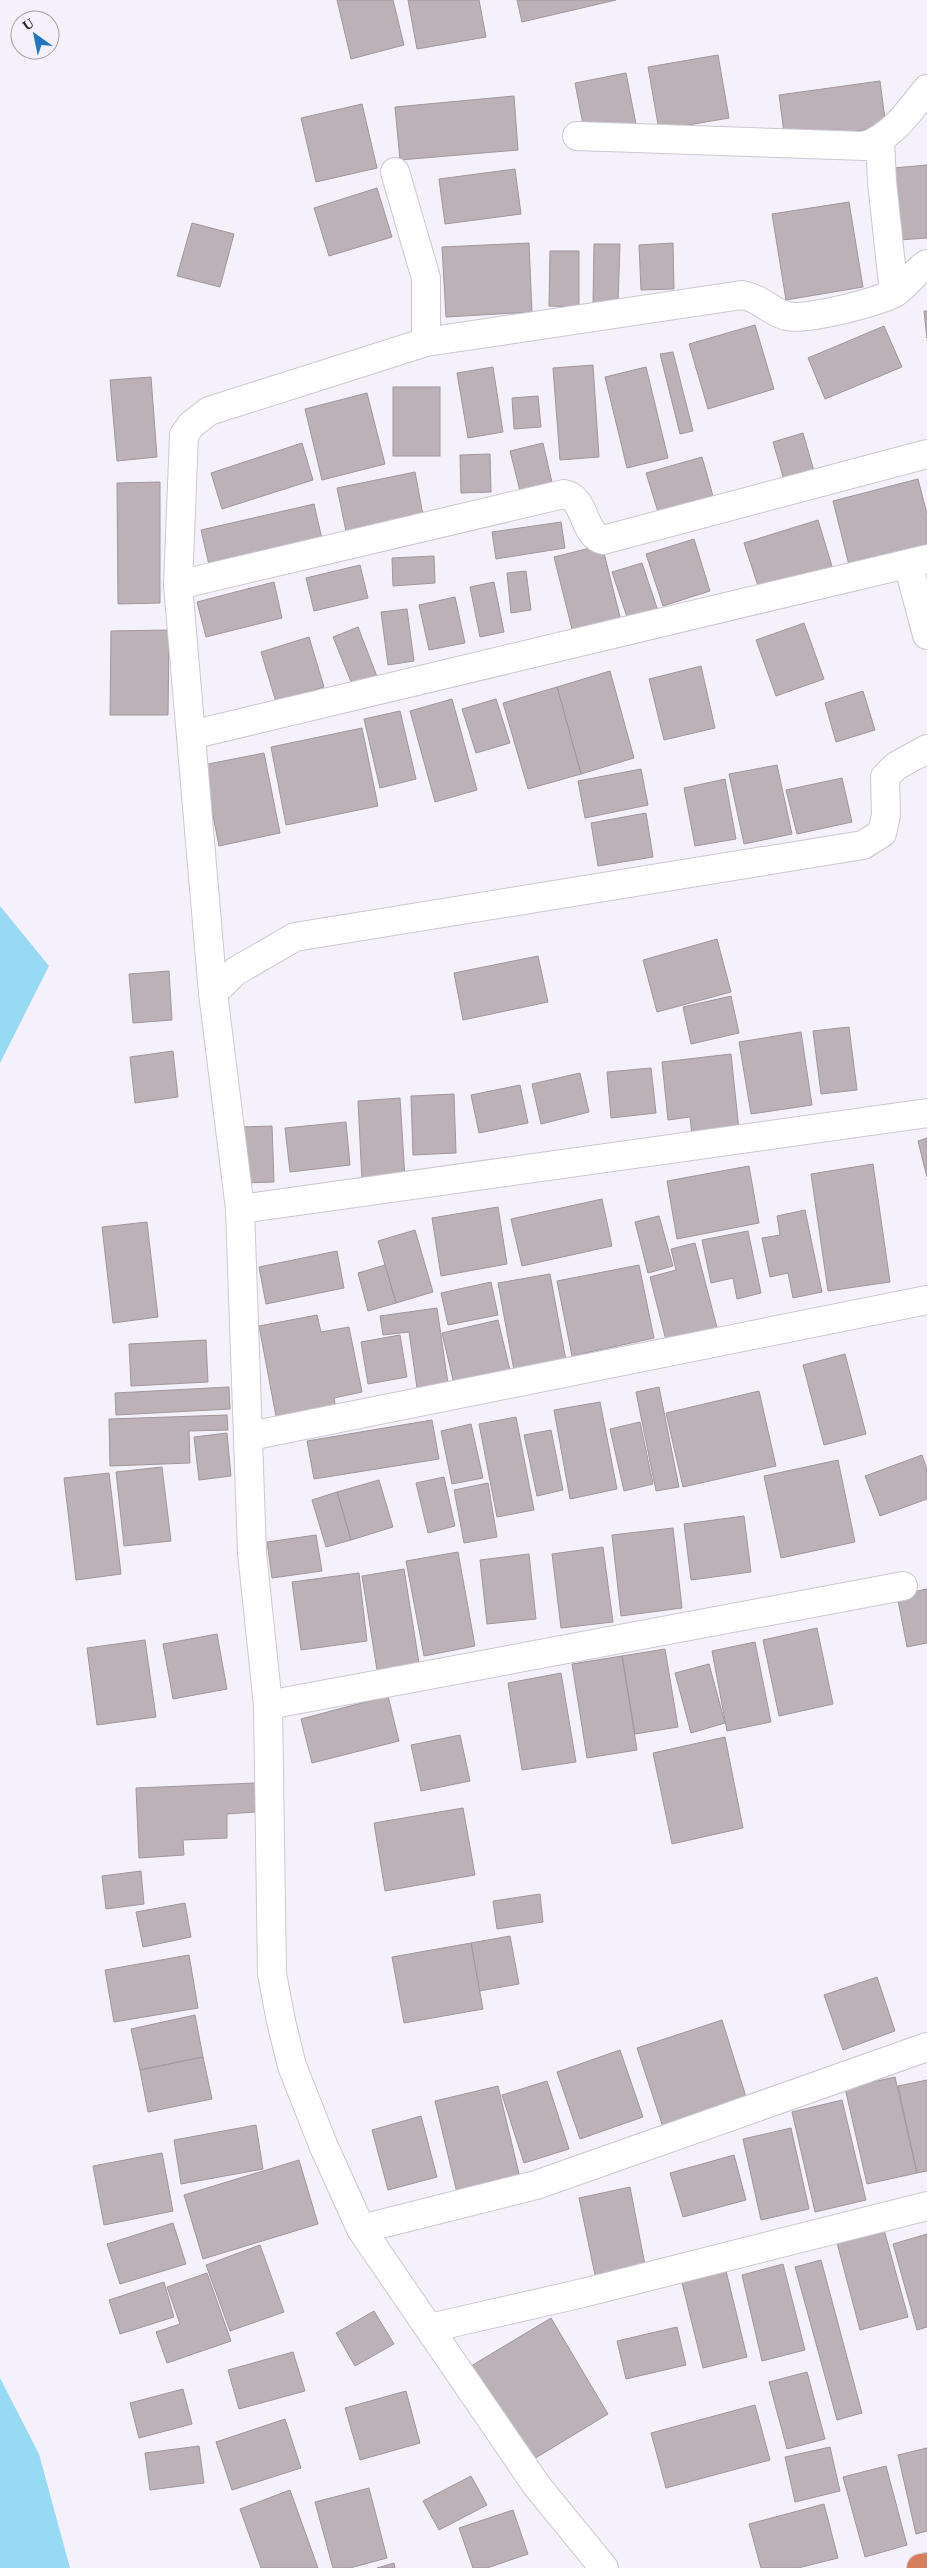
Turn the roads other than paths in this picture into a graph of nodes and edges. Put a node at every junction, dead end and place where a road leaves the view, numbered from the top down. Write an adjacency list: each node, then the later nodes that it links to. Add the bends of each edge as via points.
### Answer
1 (927, 89): 3 (street)
2 (577, 136): 3 (street, via 865,146)
3 (880, 140): 6 (street)
4 (395, 172): 7 (street, via 426,278)
5 (927, 264): 6 (street)
6 (894, 293): 7 (street, via 804,317 786,316 758,299 742,295)
7 (426, 342): 10 (street, via 209,411 191,425 184,435)
8 (927, 454): 10 (street, via 603,540 595,536 576,500 564,494)
9 (918, 561): 11 (street); 12 (street)
10 (178, 585): 12 (street)
11 (927, 635)
12 (191, 735): 14 (street)
13 (927, 749): 14 (street, via 896,766 885,777 886,815 882,833 863,845 295,937 236,971)
14 (213, 993): 16 (street)
15 (927, 1113): 16 (street)
16 (240, 1209): 18 (street)
17 (927, 1300): 18 (street)
18 (250, 1436): 20 (street, via 252,1553)
19 (902, 1586): 20 (street)
20 (268, 1704): 23 (street, via 272,1974 292,2066)
21 (927, 2046): 23 (street, via 536,2185)
22 (927, 2206): 24 (street)
23 (361, 2228): 24 (street)
24 (430, 2328): 26 (street, via 537,2486)
25 (927, 2567): 27 (highway)
26 (604, 2568)
27 (922, 2568)

